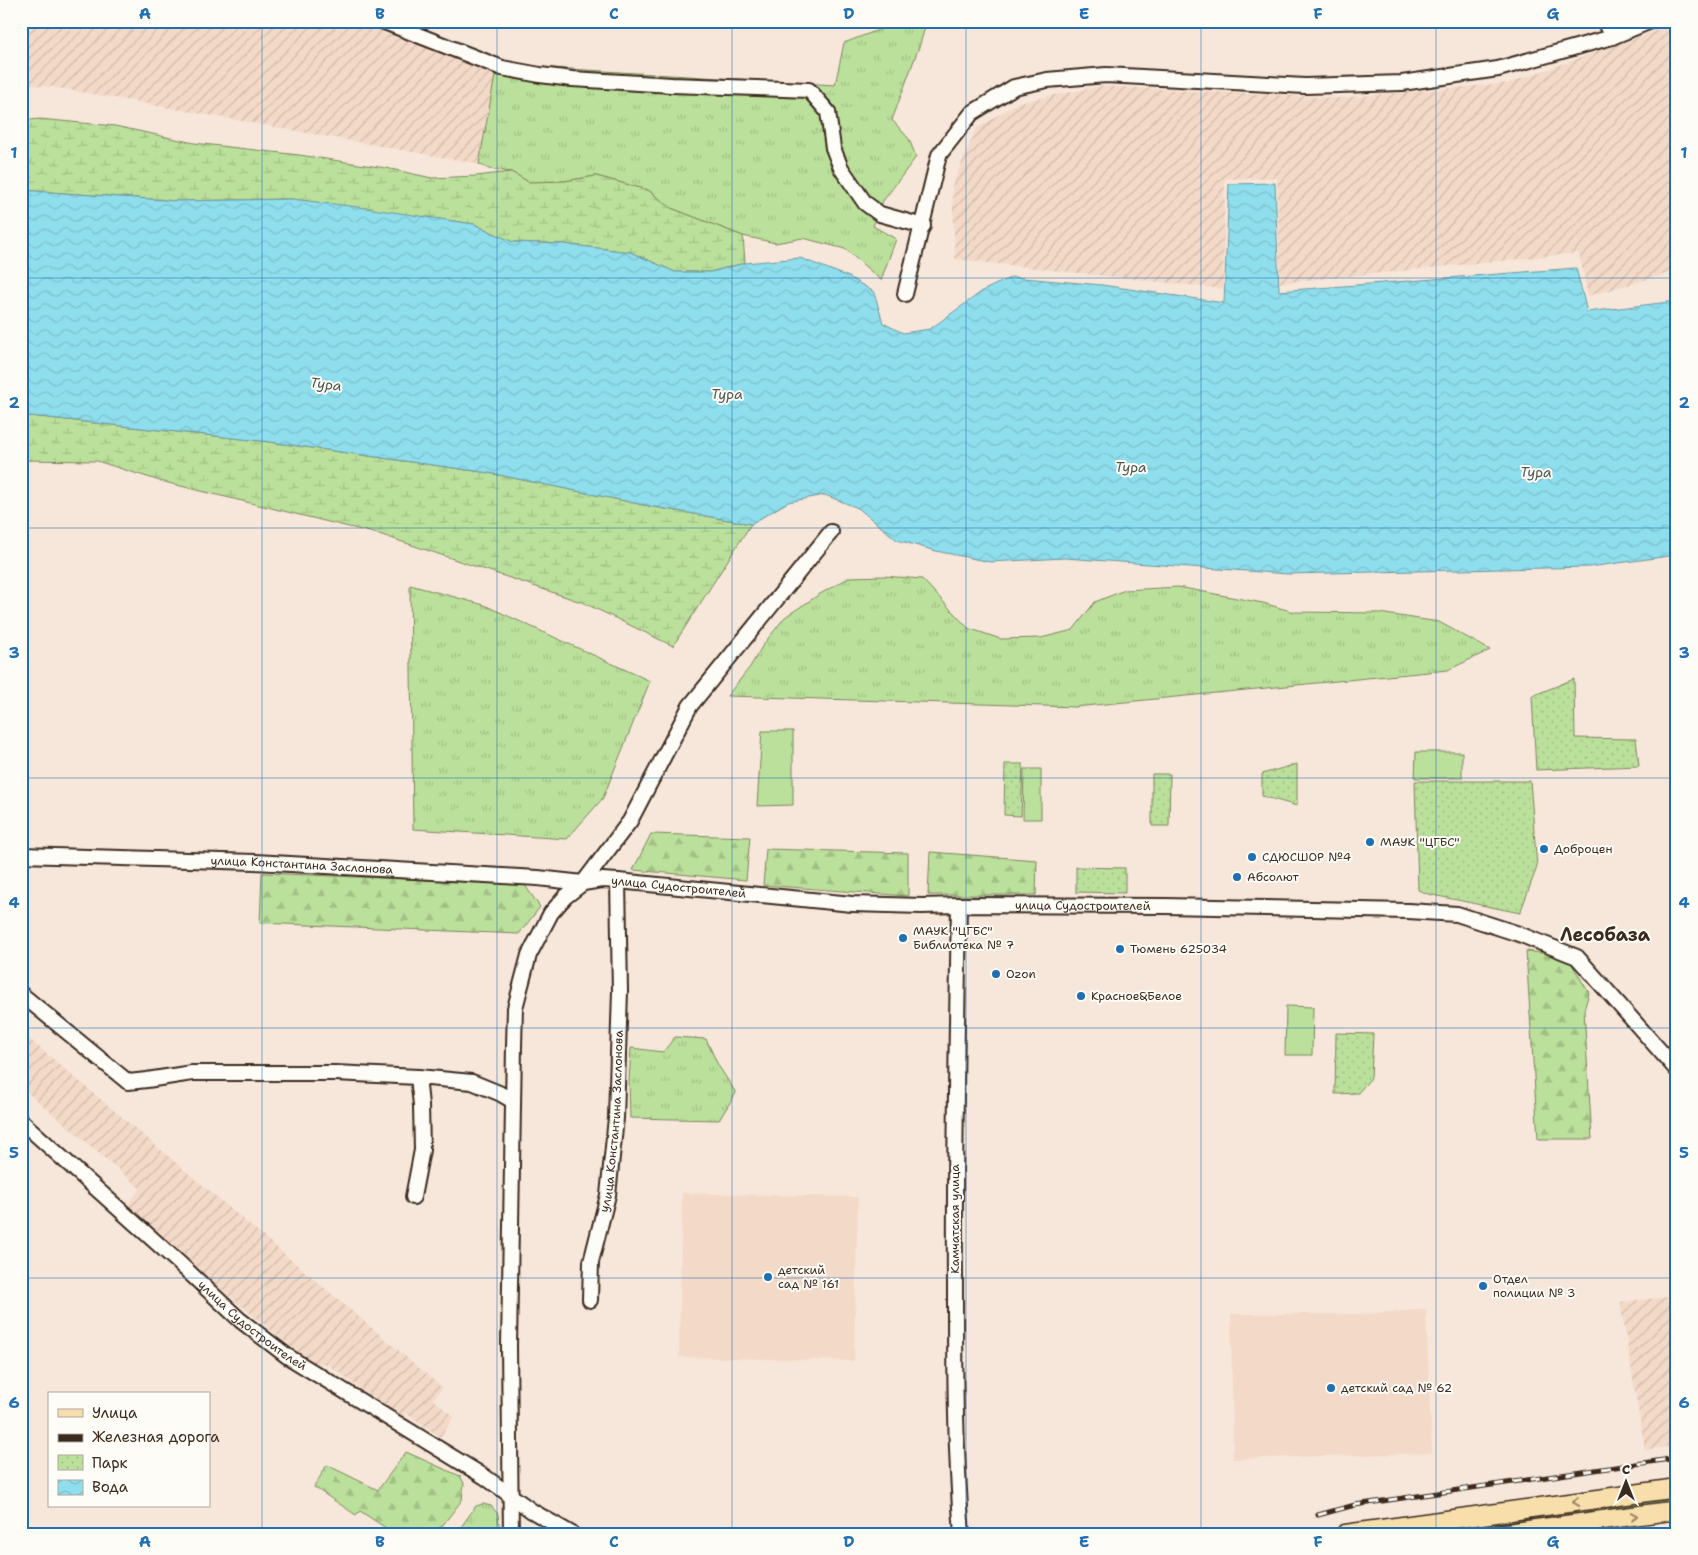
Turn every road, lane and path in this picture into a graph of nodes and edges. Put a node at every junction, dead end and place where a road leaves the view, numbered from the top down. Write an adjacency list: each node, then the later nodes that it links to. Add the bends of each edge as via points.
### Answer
1 (382, 21): 5 (street, via 502,68 540,75 672,85 809,90 828,112 833,148 841,168 865,204 880,214)
2 (1604, 21): 4 (street)
3 (1651, 21): 4 (street)
4 (1612, 37): 5 (street, via 1498,69 1402,83 1305,86 1106,75 1047,80 1014,87 972,113 939,155)
5 (923, 226): 6 (street)
6 (905, 294)
7 (831, 532): 10 (street, via 690,706 630,821)
8 (21, 855): 10 (street, улица Константина Заслонова, via 255,862)
9 (618, 881): 10 (street, улица Судостроителей); 11 (street, улица Судостроителей, via 852,904); 18 (street, улица Константина Заслонова, via 620,991 616,1118 608,1195 591,1262)
10 (583, 883): 15 (street, via 564,897 551,913 529,955 515,1008)
11 (959, 905): 13 (street, улица Судостроителей, via 1165,906 1457,914 1577,957); 24 (street, Камчатская улица, via 955,1365)
12 (21, 994): 14 (street, via 128,1082 192,1073 335,1073)
13 (1677, 1070)
14 (418, 1077): 15 (street, via 472,1082); 17 (street, via 422,1150)
15 (513, 1101): 20 (street)
16 (21, 1121): 20 (street, улица Судостроителей, via 240,1320 287,1356)
17 (413, 1197)
18 (590, 1300)
19 (1677, 1488): 25 (main road, one-way to 25)
20 (510, 1494): 22 (street); 23 (street, улица Судостроителей)
21 (1677, 1510): 26 (main road, one-way to 21)
22 (511, 1534)
23 (572, 1534)
24 (962, 1534)
25 (1345, 1534)
26 (1499, 1534)

